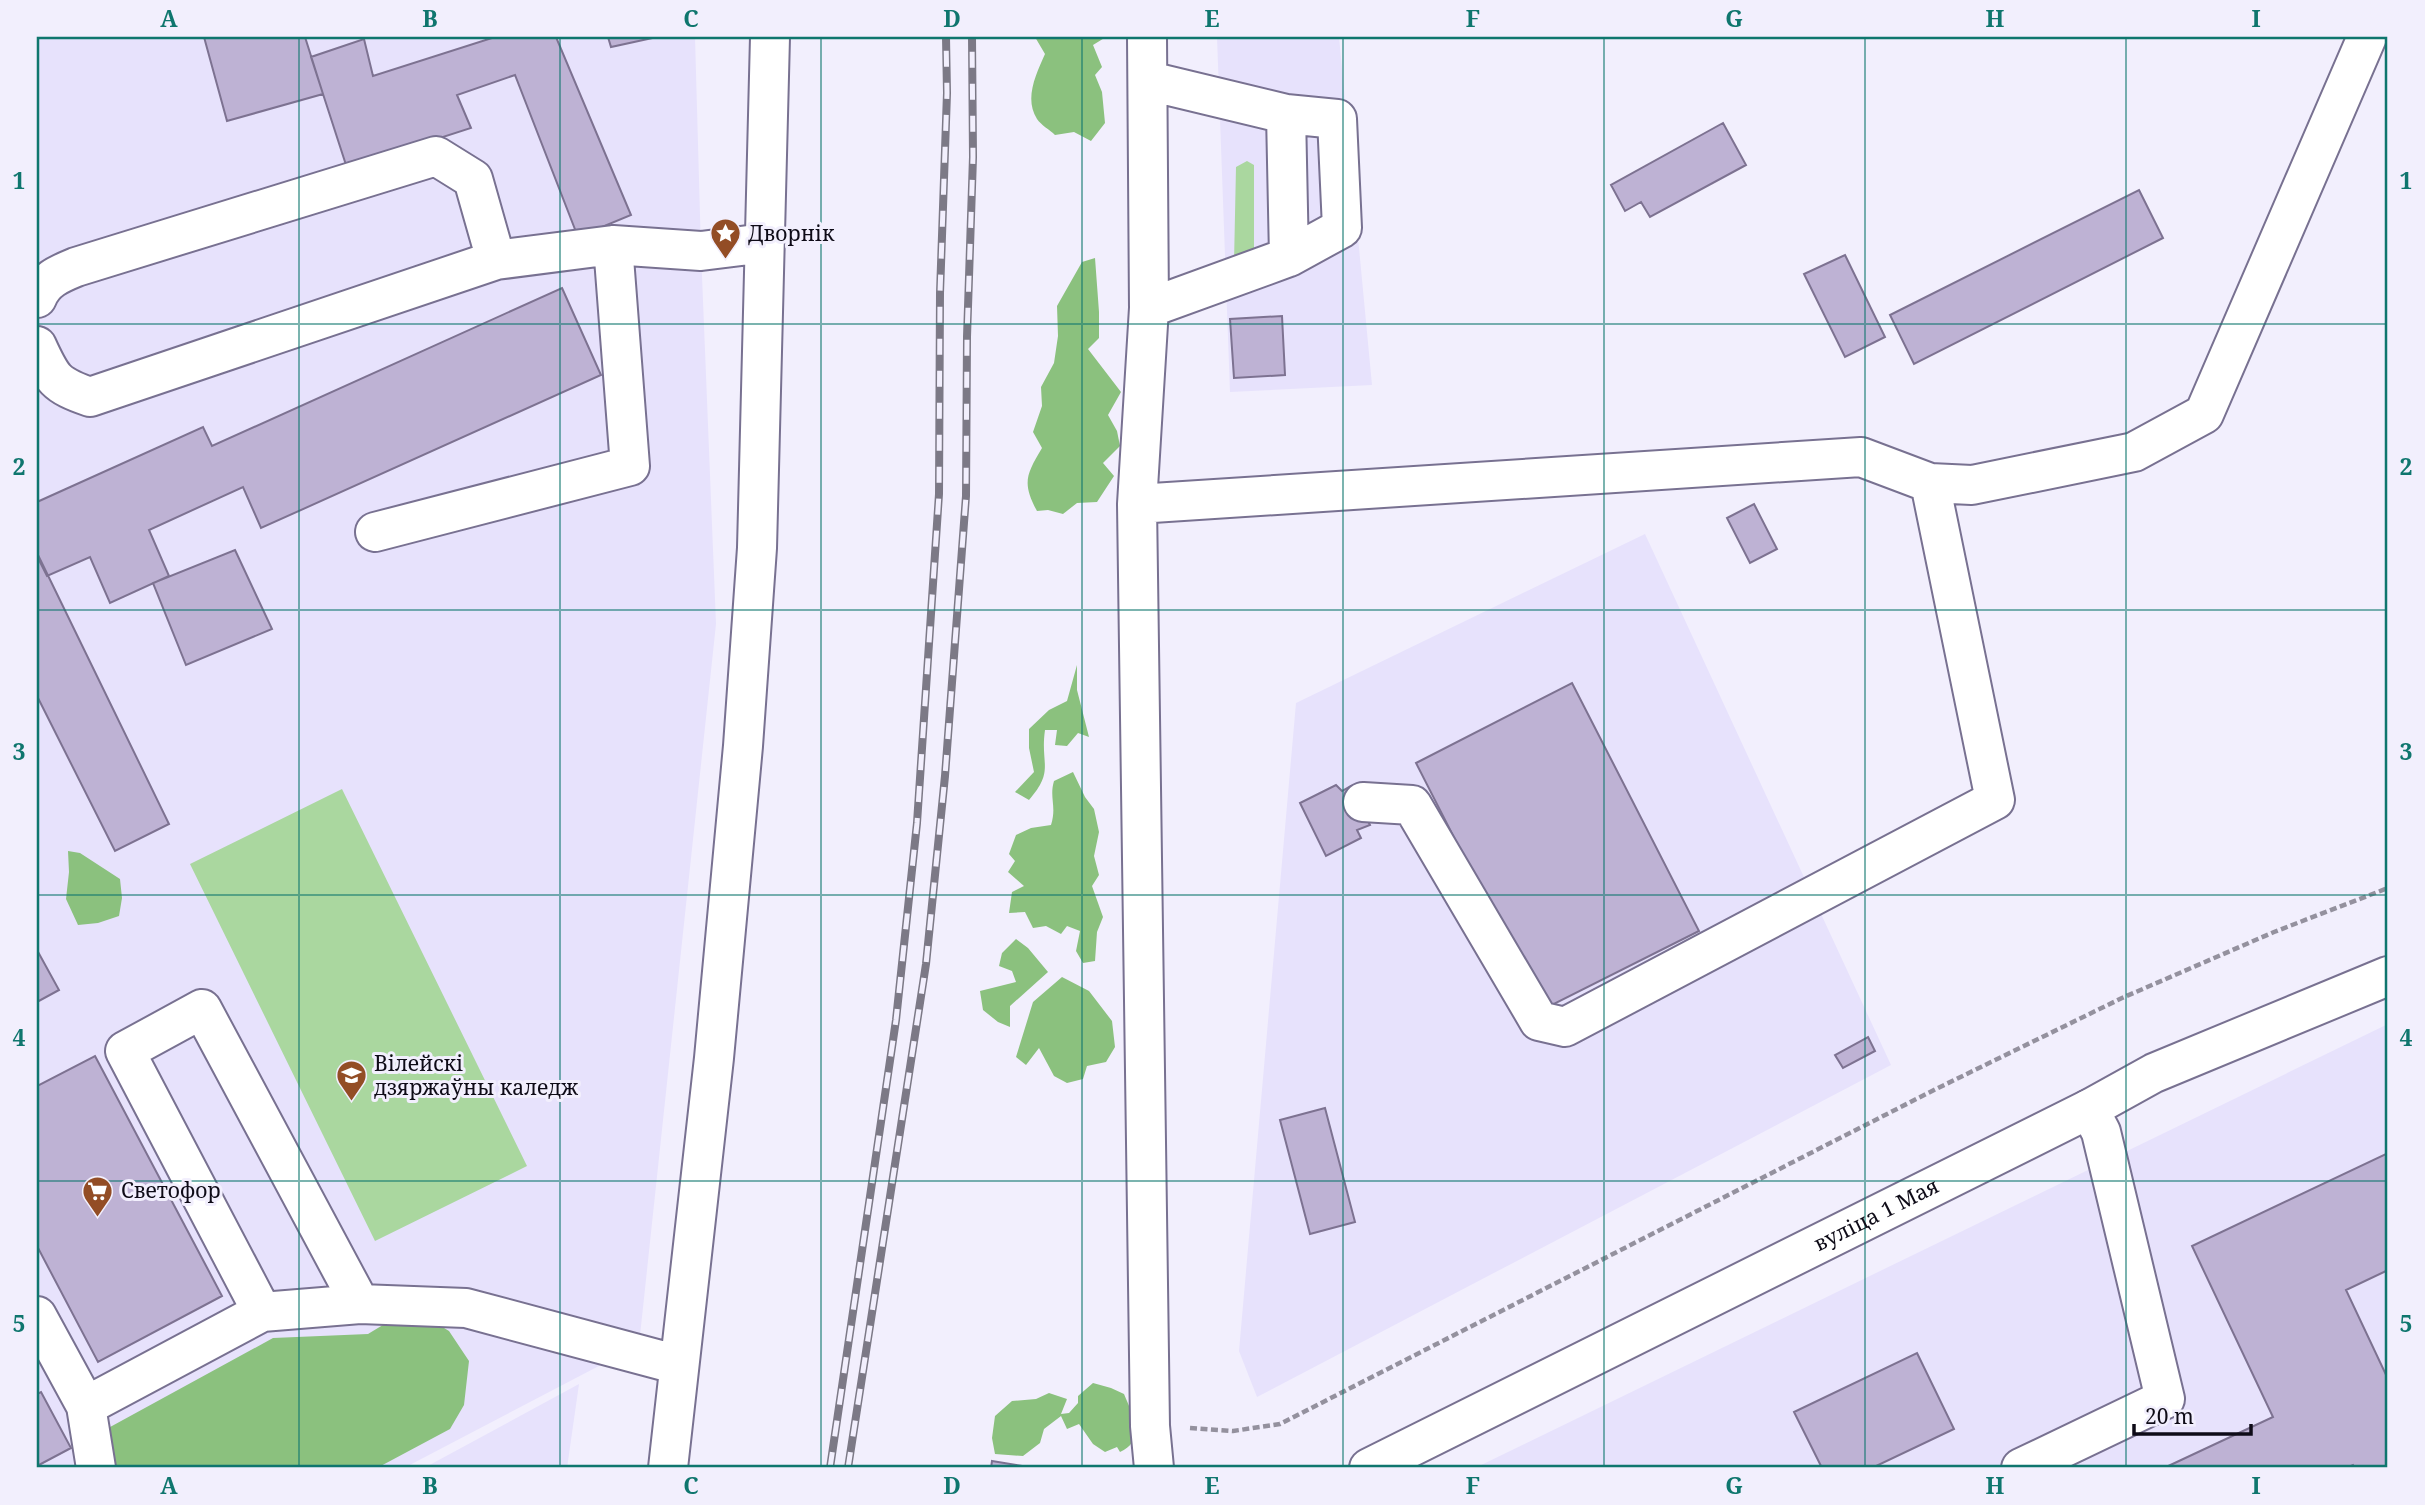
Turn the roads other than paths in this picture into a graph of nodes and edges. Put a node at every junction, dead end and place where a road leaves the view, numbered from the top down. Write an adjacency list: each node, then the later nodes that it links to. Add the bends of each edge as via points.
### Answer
1 (770, 37): 6 (street)
2 (1147, 37): 4 (street)
3 (2367, 37): 13 (street, via 2204,414 2134,452 1972,485)
4 (1149, 81): 5 (street); 11 (street)
5 (1286, 114): 8 (street); 8 (street, via 1337,119 1342,228)
6 (764, 243): 7 (street, via 701,251); 22 (street, via 757,548 743,746)
7 (613, 245): 9 (street); 15 (street, via 630,466)
8 (1289, 257): 11 (street)
9 (496, 260): 10 (street, via 473,179 436,156 76,267 56,275); 12 (street, via 90,397 67,389 50,375)
10 (37, 298)
11 (1149, 307): 14 (street)
12 (37, 346)
13 (1930, 483): 14 (street, via 1861,457); 16 (street, via 1995,800 1565,1027 1539,1021 1412,805)
14 (1136, 504): 26 (street)
15 (375, 532)
16 (1363, 802)
17 (2388, 976): 18 (street, вуліца 1 Мая, via 2154,1073)
18 (2090, 1109): 27 (street, вуліца 1 Мая); 28 (street, via 2101,1132 2165,1399)
19 (360, 1304): 20 (street); 20 (street, via 202,1009 125,1052); 22 (street, via 466,1308)
20 (262, 1312): 23 (street)
21 (37, 1316): 23 (street)
22 (679, 1365): 25 (street)
23 (86, 1406): 24 (street)
24 (96, 1468)
25 (668, 1468)
26 (1154, 1468)
27 (1370, 1468)
28 (2021, 1468)

